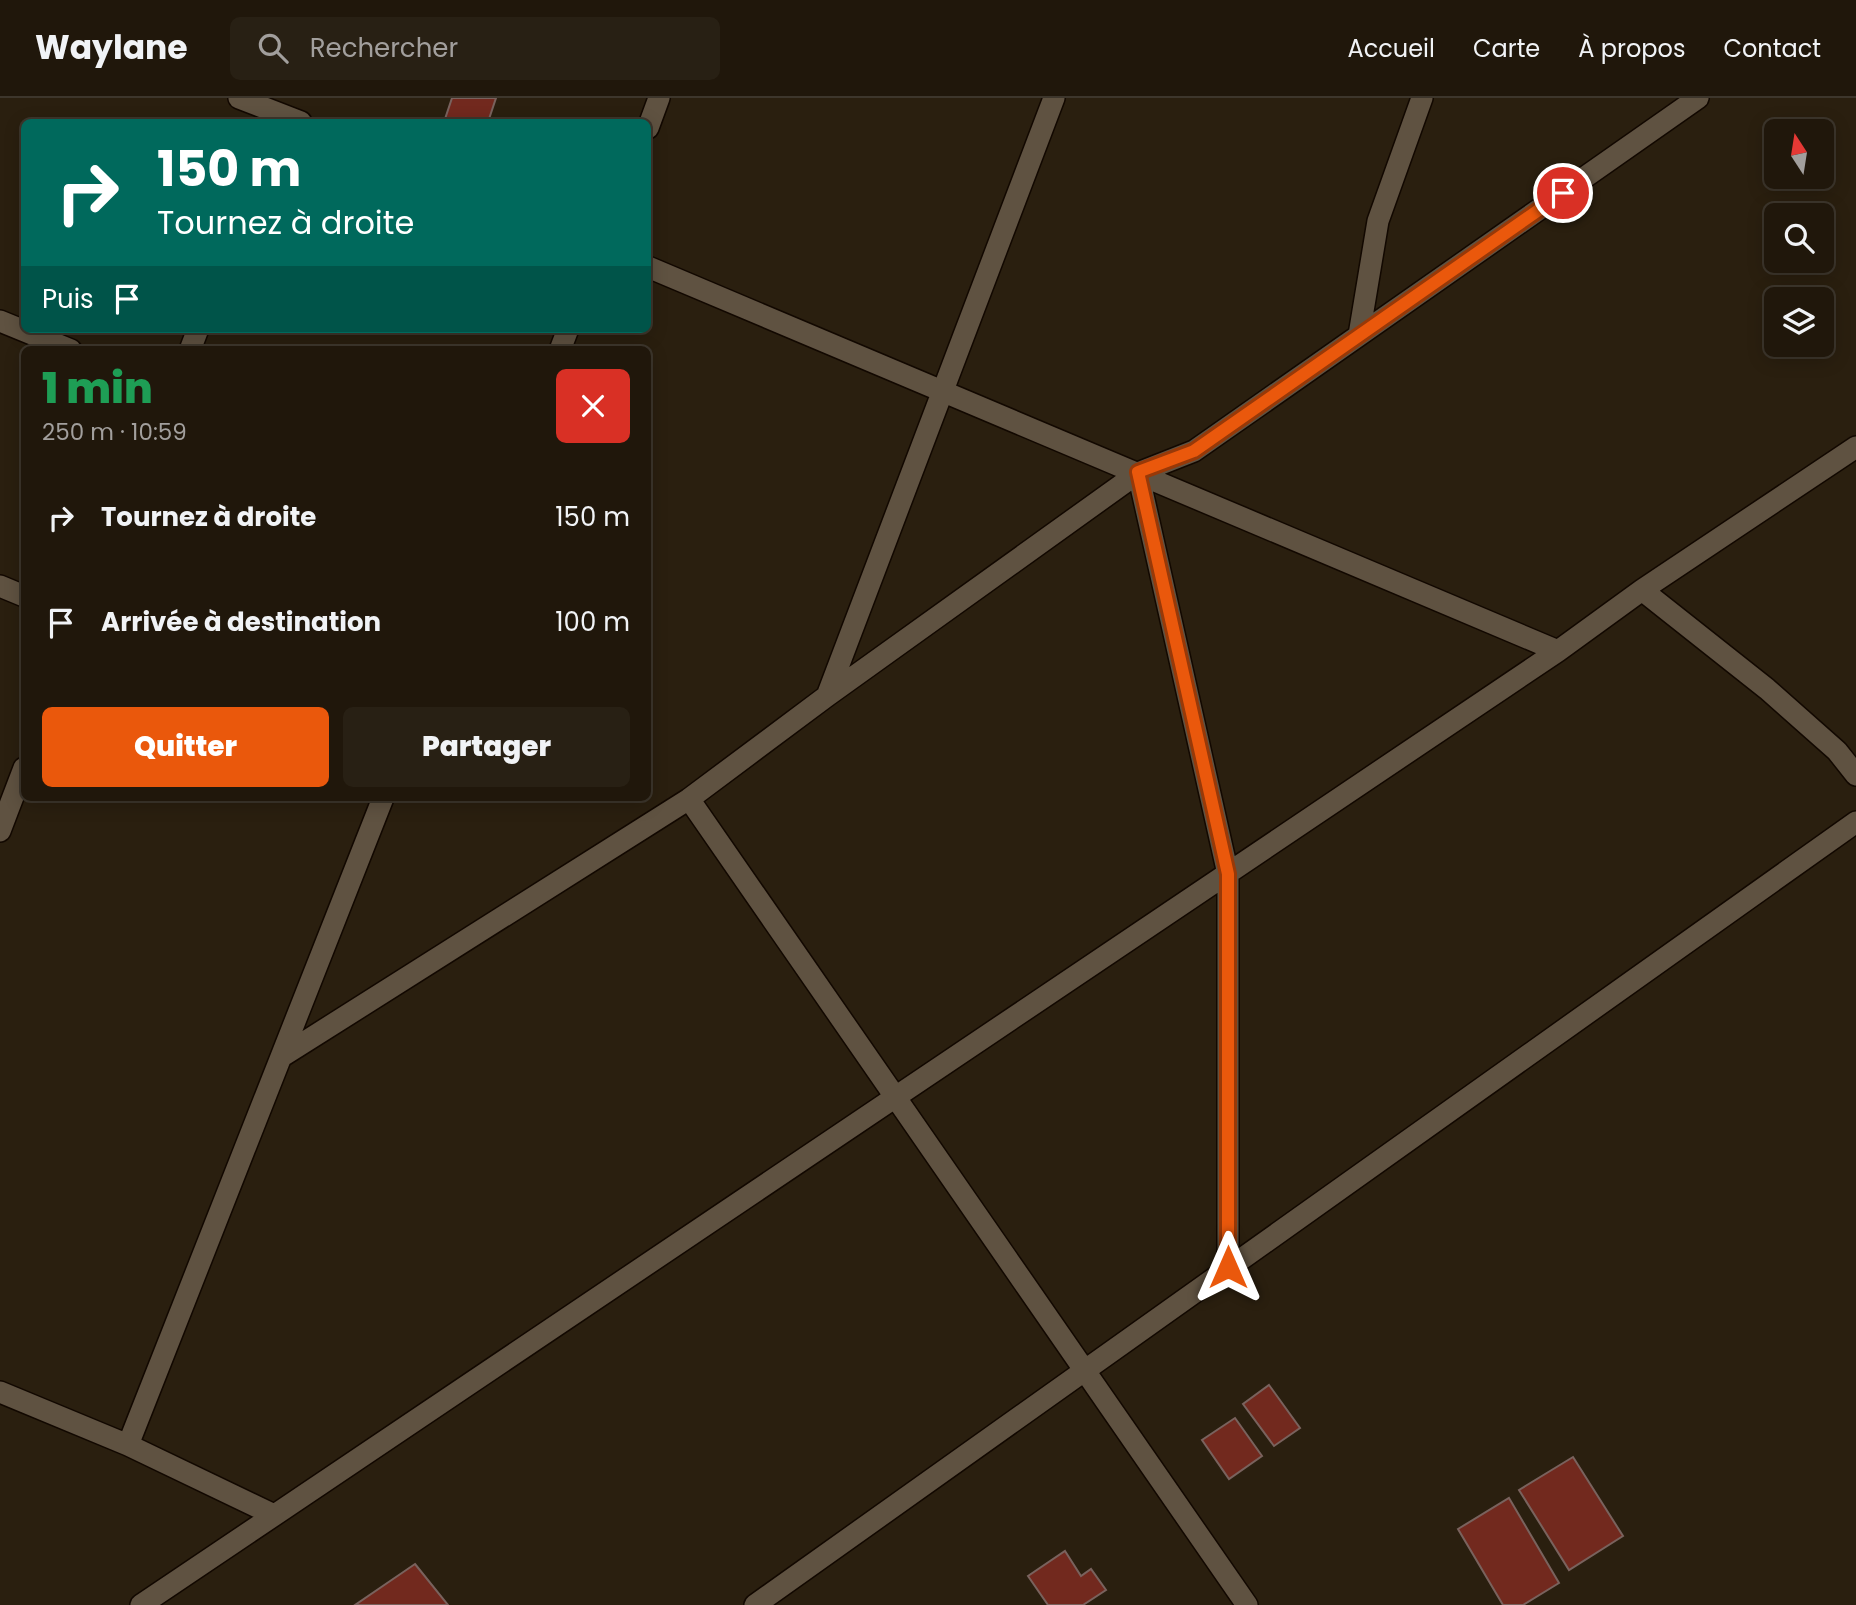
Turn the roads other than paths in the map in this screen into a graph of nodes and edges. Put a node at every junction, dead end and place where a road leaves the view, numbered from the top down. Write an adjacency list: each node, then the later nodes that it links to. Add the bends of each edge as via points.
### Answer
1 (239, 98): 6 (street)
2 (659, 98): 7 (street)
3 (1054, 98): 14 (street)
4 (1422, 98): 12 (street, via 1378,221)
5 (1698, 98): 12 (street)
6 (288, 115)
7 (651, 120)
8 (651, 268): 14 (street)
9 (0, 321): 10 (street)
10 (21, 330)
11 (29, 333): 13 (street)
12 (1359, 335): 16 (street, via 1194,451)
13 (61, 346)
14 (943, 390): 16 (street); 21 (street)
15 (1856, 447): 18 (street)
16 (1138, 472): 20 (street); 21 (street); 28 (street)
17 (0, 586): 19 (street)
18 (1642, 590): 20 (street); 22 (street, via 1767,689 1837,751)
19 (21, 595)
20 (1558, 651): 28 (street)
21 (827, 696): 24 (street)
22 (1856, 775)
23 (21, 776): 27 (street)
24 (689, 799): 29 (street); 30 (street)
25 (382, 801): 29 (street)
26 (1856, 822): 31 (street)
27 (0, 831)
28 (1228, 874): 30 (street); 31 (street)
29 (281, 1057): 34 (street)
30 (895, 1097): 32 (street); 35 (street)
31 (1228, 1267): 32 (street)
32 (1084, 1370): 37 (street); 38 (street)
33 (0, 1392): 34 (street)
34 (128, 1445): 35 (street)
35 (274, 1515): 36 (street)
36 (141, 1605)
37 (755, 1605)
38 (1247, 1605)

